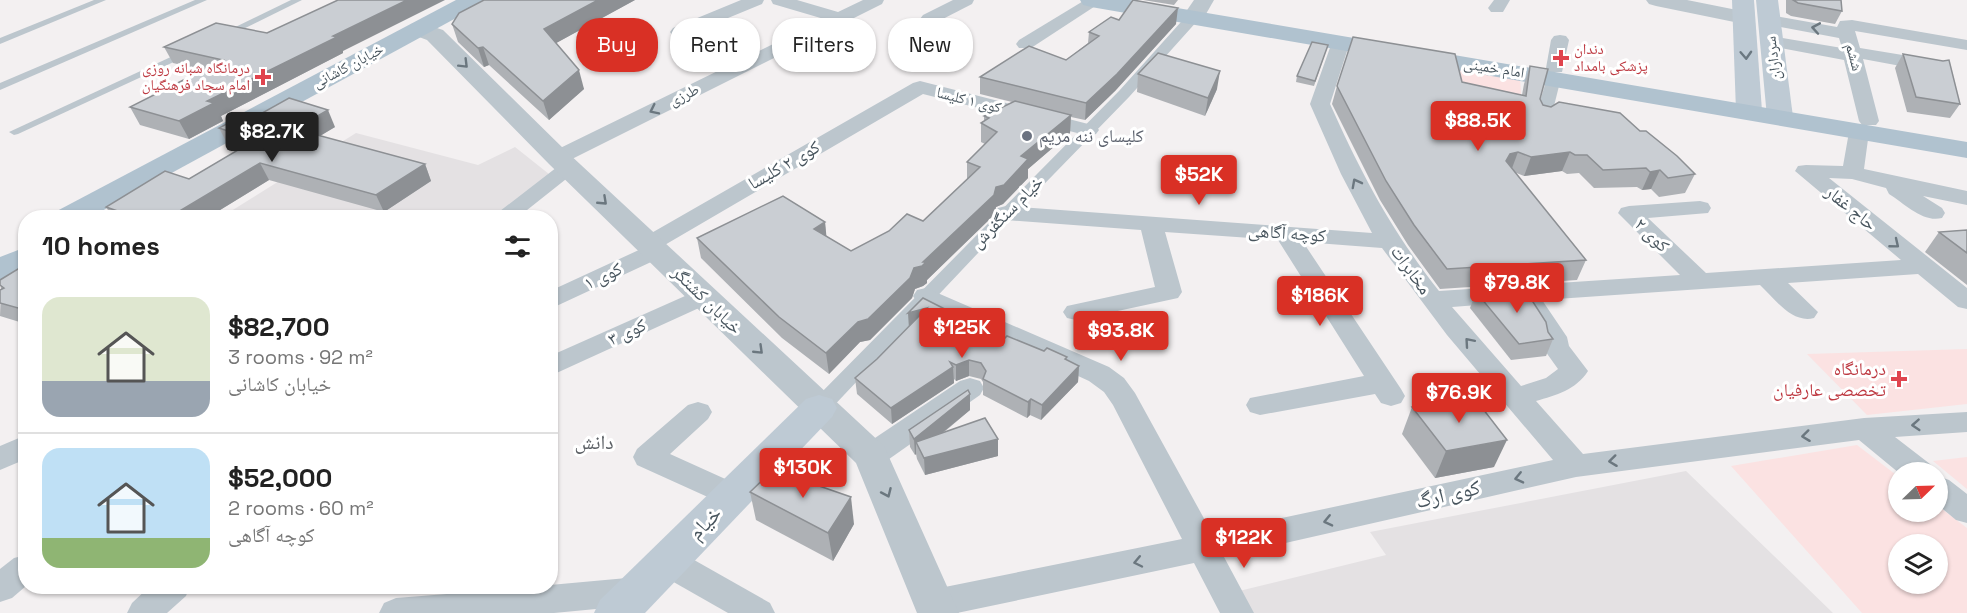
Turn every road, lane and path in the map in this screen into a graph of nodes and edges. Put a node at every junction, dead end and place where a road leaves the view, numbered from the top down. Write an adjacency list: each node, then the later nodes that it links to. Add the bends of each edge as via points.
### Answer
1 (102, 0): 23 (lane)
2 (203, 0): 32 (lane)
3 (298, 0): 21 (lane)
4 (756, 0): 14 (street)
5 (779, 0): 15 (street)
6 (876, 0): 16 (street, طرزی)
7 (966, 0): 17 (street)
8 (1093, 0): 12 (main road, امام خمینی); 25 (street)
9 (1148, 0): 12 (main road, امام خمینی)
10 (1656, 0): 13 (street)
11 (482, 2): 19 (main road, خیابان کاشانی)
12 (1199, 8): 24 (main road, امام خمینی); 31 (main road, امام خمینی); 38 (street, خیام سنگفرش)
13 (1743, 9): 34 (main road, سرداران, one-way to 34)
14 (713, 18)
15 (824, 18)
16 (838, 18)
17 (931, 18)
18 (1769, 20): 20 (street, ششم, one-way to 18); 28 (street); 35 (main road, سرداران)
19 (427, 32): 42 (street, خیابان کشتگر, one-way to 42); 47 (main road, خیابان کاشانی); 48 (main road)
20 (1848, 34): 26 (street, via 1846,25 1852,25); 28 (street, ششم)
21 (214, 39)
22 (1560, 40): 31 (street)
23 (0, 41)
24 (1341, 42): 31 (main road, امام خمینی); 54 (street, مخابرات, one-way to 24, via 1355,182 1320,104)
25 (1025, 44)
26 (1967, 45)
27 (193, 49): 39 (lane)
28 (1854, 54): 29 (street); 37 (street, ششم)
29 (1935, 67)
30 (732, 72): 42 (street, طرزی, one-way to 42)
31 (1554, 73): 34 (main road, امام خمینی); 36 (street)
32 (0, 87)
33 (920, 87): 38 (street, کوی ۱ کلیسا); 56 (street, کوی ۲ کلیسا)
34 (1749, 106): 35 (main road, امام خمینی)
35 (1780, 112): 37 (main road, امام خمینی)
36 (1544, 118)
37 (1864, 126): 40 (main road, امام خمینی); 41 (main road, امام خمینی); 43 (street, حاج غفار)
38 (1089, 130): 50 (street, خیام سنگفرش)
39 (14, 132)
40 (1967, 136)
41 (1967, 150)
42 (563, 163): 49 (street, طرزی); 56 (street, خیابان کشتگر, one-way to 56)
43 (1854, 173): 44 (street); 59 (street, حاج غفار, one-way to 59, via 1806,171)
44 (1887, 182): 45 (street); 51 (street)
45 (1967, 198)
46 (1700, 208): 62 (street, کوی ۲, via 1629,213)
47 (82, 210)
48 (111, 210)
49 (511, 210)
50 (1005, 213): 52 (street, کوچه آگاهی); 65 (street, خیام سنگفرش)
51 (1934, 213)
52 (1151, 223): 53 (street, کوچه آگاهی); 69 (street, via 1169,292)
53 (1285, 233): 54 (street, کوچه آگاهی); 74 (street, via 1387,390)
54 (1389, 241): 67 (street, مخابرات)
55 (18, 243): 57 (main road)
56 (652, 247): 64 (street, خیابان کشتگر); 66 (street, کوی ۱)
57 (0, 253)
58 (18, 260): 60 (main road)
59 (1922, 266): 61 (street); 68 (street, حاج غفار)
60 (0, 270)
61 (1766, 277): 62 (street); 70 (street)
62 (1701, 281): 63 (street, via 1592,279)
63 (1525, 293): 67 (street); 73 (street, via 1554,337 1556,348 1574,371 1556,385)
64 (703, 296): 71 (street, کوی ۳); 75 (street, خیابان کشتگر, one-way to 75)
65 (926, 296): 75 (street, خیام سنگفرش); 87 (street, via 1100,374 1114,385)
66 (558, 297)
67 (1433, 300): 73 (street, مخابرات, one-way to 67)
68 (1967, 301)
69 (1076, 312)
70 (1805, 312)
71 (558, 364)
72 (970, 388): 80 (street)
73 (1517, 397): 83 (street, مخابرات)
74 (1260, 405)
75 (819, 408): 80 (street, خیابان کشتگر); 84 (main road, خیام)
76 (698, 412): 84 (street, via 648,457)
77 (1963, 426): 78 (street, کوی ارگ, one-way to 78)
78 (1864, 429): 82 (street); 83 (street, کوی ارگ, one-way to 83)
79 (18, 450): 81 (street)
80 (871, 456): 93 (street, خیابان کشتگر, one-way to 93)
81 (0, 459)
82 (1906, 462)
83 (1576, 466): 87 (street, کوی ارگ, one-way to 87)
84 (732, 495): 88 (main road, خیام)
85 (1948, 496): 86 (street)
86 (1967, 511)
87 (1205, 548): 93 (street, کوی ارگ, one-way to 93); 97 (street)
88 (668, 562): 92 (main road, خیام); 96 (street)
89 (18, 574): 90 (street)
90 (0, 588)
91 (165, 594): 94 (street)
92 (627, 602): 95 (street)
93 (937, 608)
94 (144, 613)
95 (396, 613)
96 (758, 613)
97 (1237, 613)

